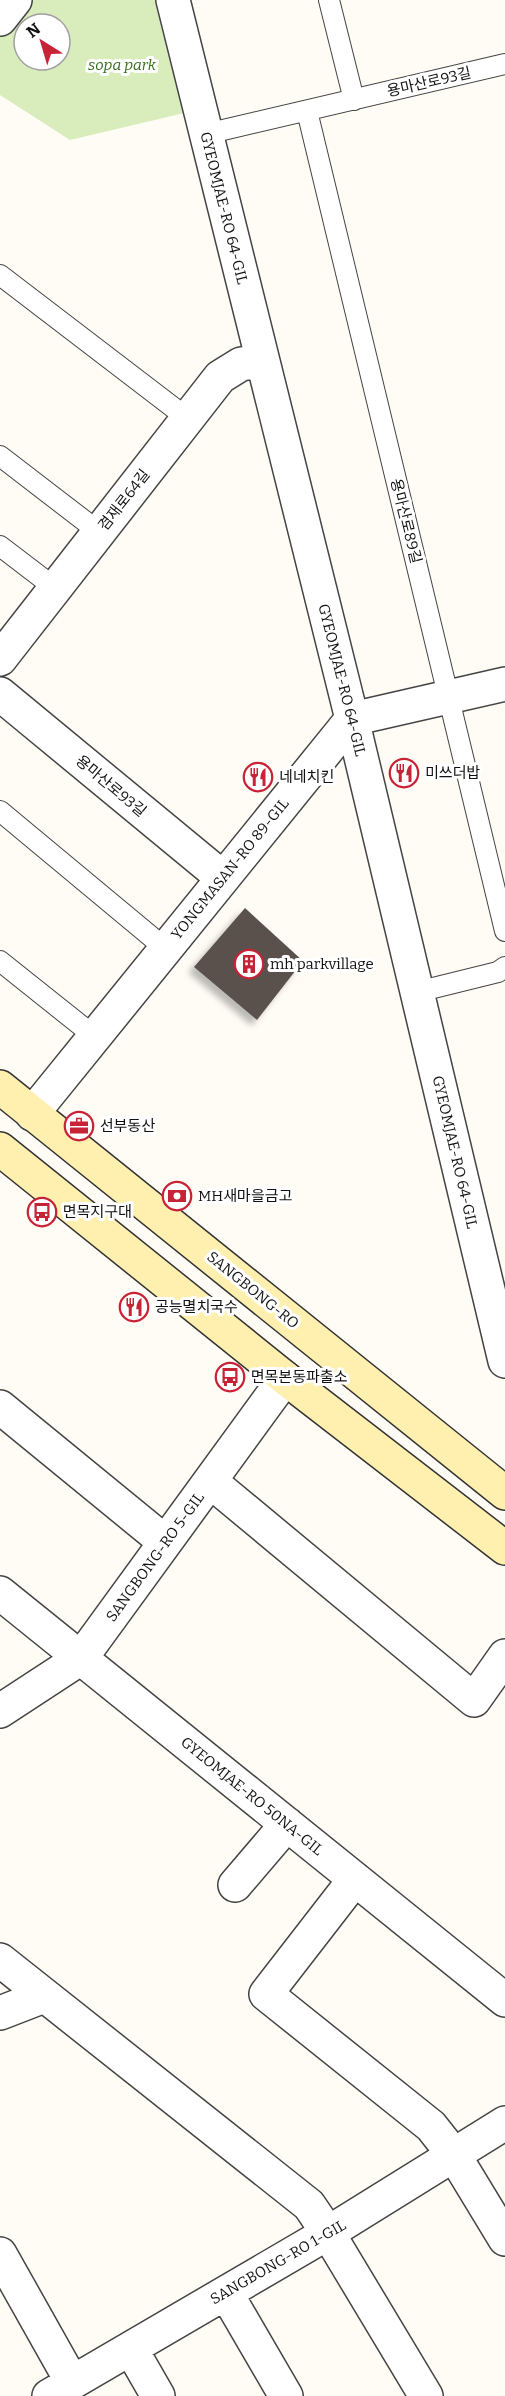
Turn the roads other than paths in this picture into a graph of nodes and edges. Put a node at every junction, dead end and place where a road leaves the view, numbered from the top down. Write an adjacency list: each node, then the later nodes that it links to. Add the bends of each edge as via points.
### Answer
1 (15, 0): 4 (street)
2 (173, 0): 8 (street, GYEOMJAE-RO 64-GIL)
3 (328, 0): 6 (lane)
4 (0, 19)
5 (505, 64): 6 (lane, 용마산로93길)
6 (354, 100): 7 (lane, 용마산로93길)
7 (307, 111): 8 (lane, 용마산로93길); 19 (lane, 용마산로89길)
8 (206, 134): 10 (street, GYEOMJAE-RO 64-GIL)
9 (0, 275): 11 (lane)
10 (262, 361): 11 (street, 겸재로64길, via 241,364 220,377); 20 (street, GYEOMJAE-RO 64-GIL)
11 (187, 418): 13 (street, 겸재로64길)
12 (0, 456): 13 (lane)
13 (99, 532): 15 (street, 겸재로64길)
14 (0, 546): 15 (lane)
15 (55, 588): 16 (street, 겸재로64길)
16 (0, 659)
17 (505, 684): 19 (street)
18 (0, 694): 22 (street, 용마산로93길)
19 (448, 697): 20 (street); 23 (lane, 용마산로89길)
20 (352, 719): 22 (street, YONGMASAN-RO 89-GIL); 27 (street, GYEOMJAE-RO 64-GIL)
21 (0, 811): 24 (lane)
22 (223, 878): 24 (street, YONGMASAN-RO 89-GIL)
23 (505, 932)
24 (166, 949): 28 (street, YONGMASAN-RO 89-GIL)
25 (0, 961): 28 (lane)
26 (505, 967): 27 (lane)
27 (417, 992): 32 (street, GYEOMJAE-RO 64-GIL)
28 (94, 1036): 30 (street, YONGMASAN-RO 89-GIL)
29 (0, 1087): 30 (main road, SANGBONG-RO)
30 (32, 1114): 36 (main road, SANGBONG-RO)
31 (0, 1149): 33 (main road)
32 (505, 1361)
33 (285, 1378): 35 (street, SANGBONG-RO 5-GIL); 38 (main road)
34 (0, 1407): 37 (street)
35 (210, 1481): 37 (street, SANGBONG-RO 5-GIL); 40 (street, via 474,1700)
36 (505, 1493)
37 (165, 1542): 41 (street, SANGBONG-RO 5-GIL)
38 (505, 1548)
39 (0, 1593): 41 (street, GYEOMJAE-RO 50NA-GIL)
40 (505, 1656)
41 (81, 1658): 42 (street, SANGBONG-RO 5-GIL); 43 (street, GYEOMJAE-RO 50NA-GIL)
42 (0, 1711)
43 (286, 1824): 44 (street, GYEOMJAE-RO 50NA-GIL); 45 (street)
44 (355, 1878): 48 (street, GYEOMJAE-RO 50NA-GIL); 51 (street, via 266,1994 431,2126)
45 (235, 1885)
46 (0, 1960): 47 (street)
47 (44, 1996): 49 (street); 52 (street, via 309,2205)
48 (505, 2000)
49 (0, 2013)
50 (505, 2123): 51 (street, SANGBONG-RO 1-GIL)
51 (454, 2154): 52 (street, SANGBONG-RO 1-GIL); 53 (street)
52 (328, 2233): 55 (street, SANGBONG-RO 1-GIL); 60 (street)
53 (505, 2240)
54 (0, 2254): 57 (street)
55 (226, 2293): 56 (street, SANGBONG-RO 1-GIL); 59 (street)
56 (131, 2349): 57 (street, SANGBONG-RO 1-GIL); 58 (street)
57 (61, 2389)
58 (158, 2396)
59 (286, 2396)
60 (426, 2396)

